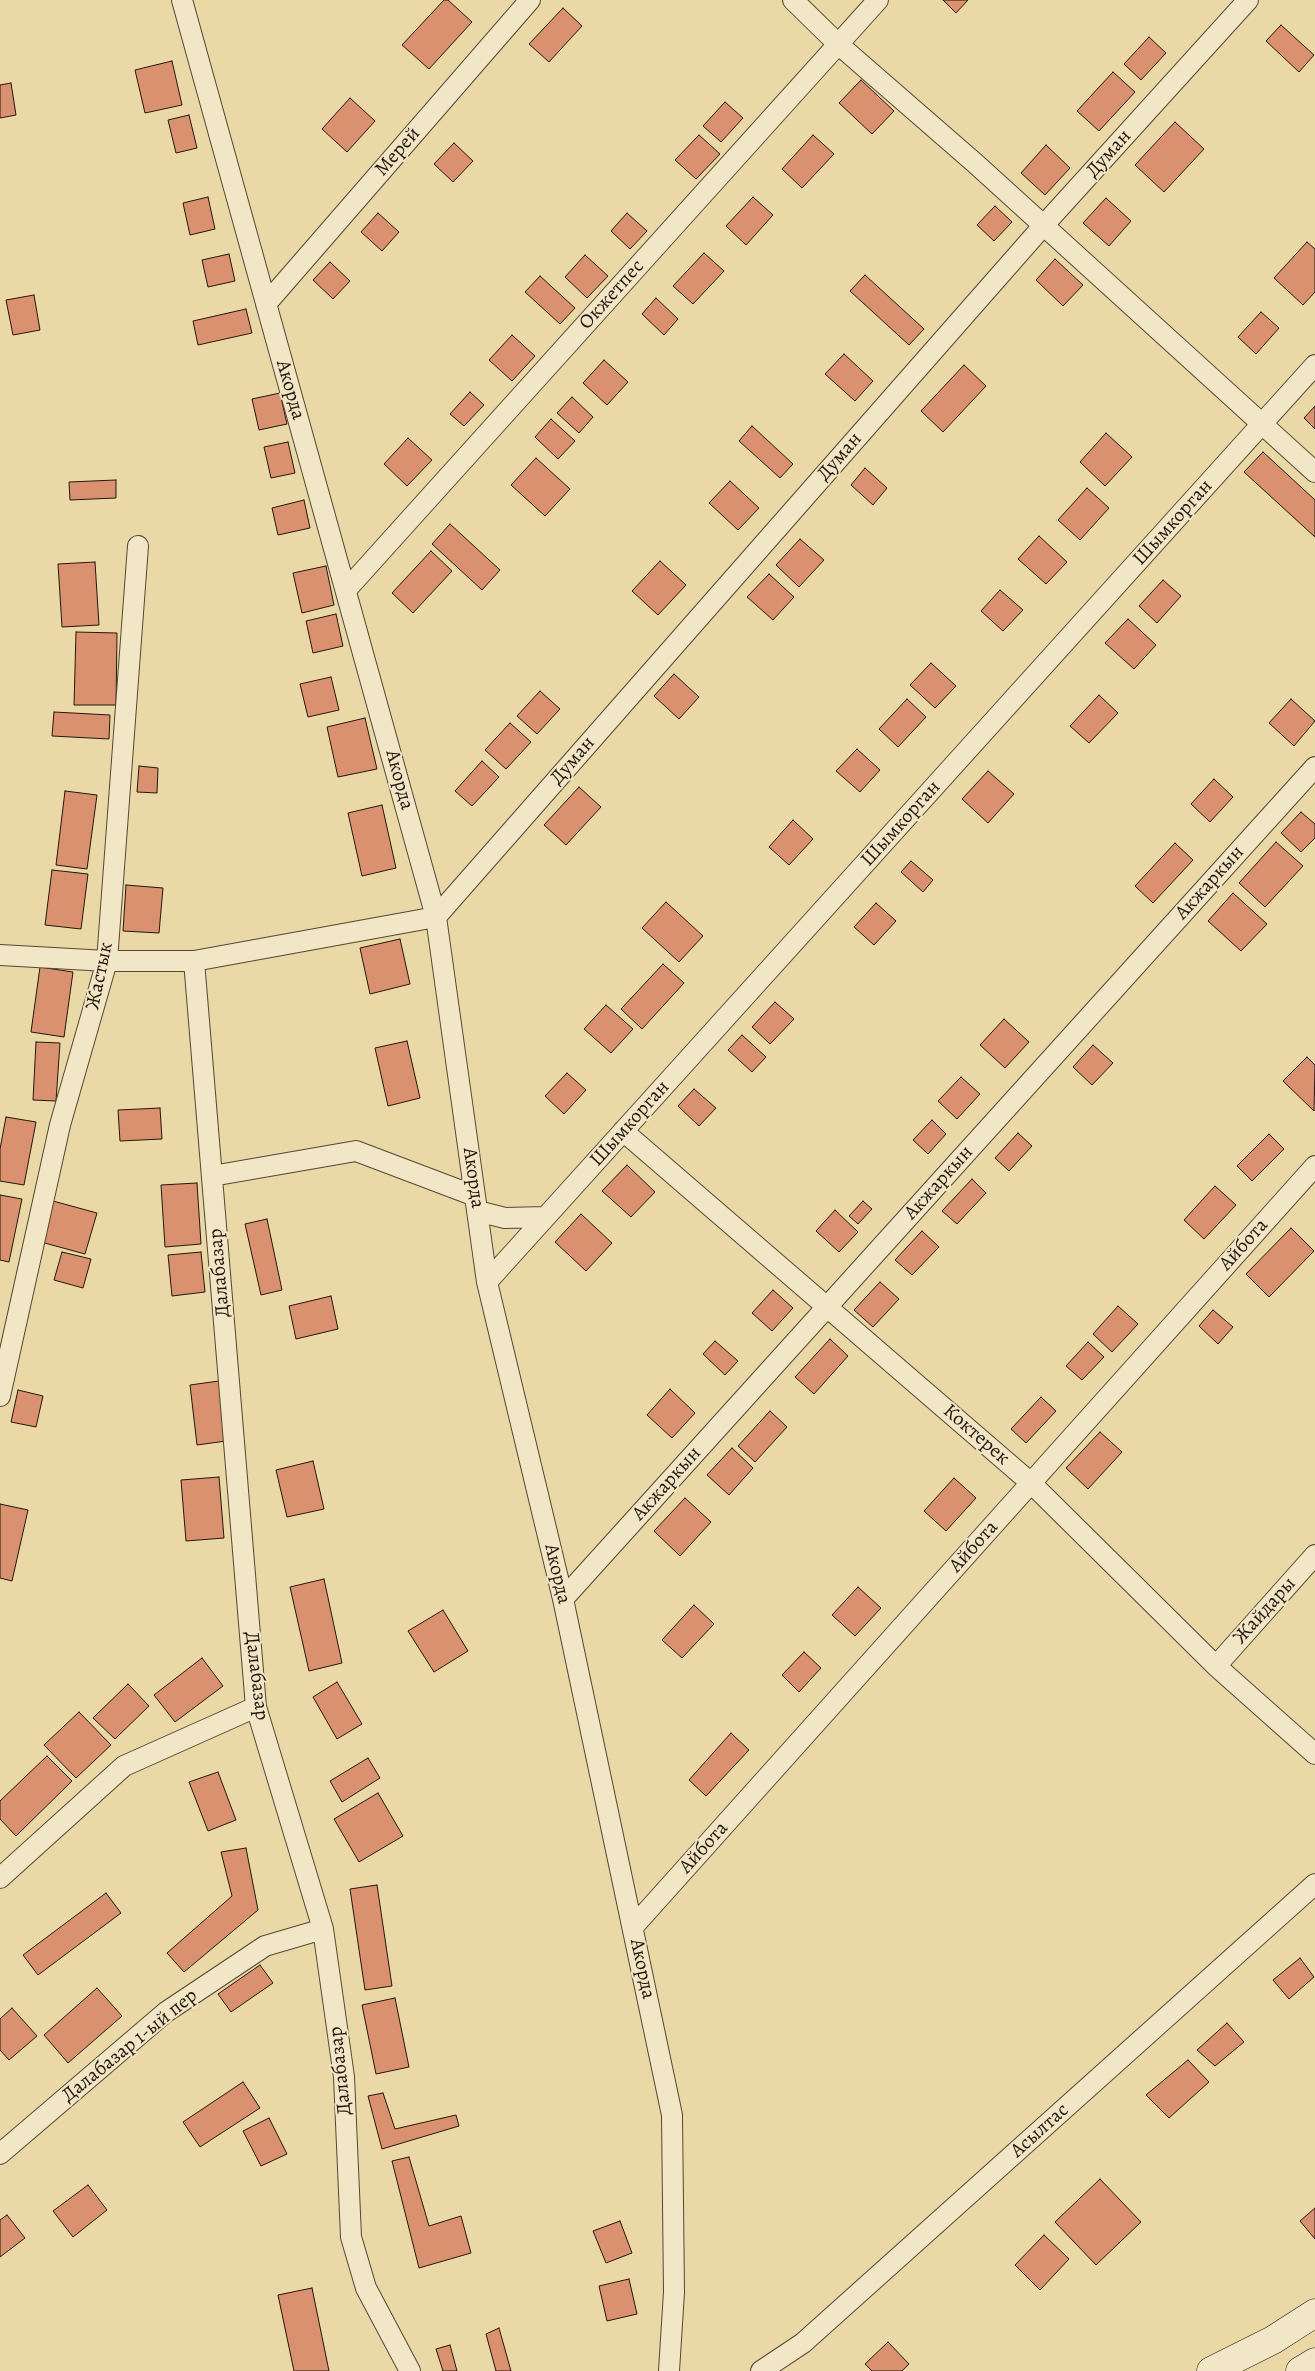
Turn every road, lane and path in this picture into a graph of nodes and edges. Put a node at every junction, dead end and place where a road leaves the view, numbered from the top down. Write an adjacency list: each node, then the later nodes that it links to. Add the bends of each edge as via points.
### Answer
1 (182, 0): 8 (street, Акорда)
2 (530, 0): 8 (street, Мерей)
3 (793, 0): 6 (street)
4 (878, 0): 6 (street, Окжетпес)
5 (1248, 0): 7 (street, Думан)
6 (838, 44): 7 (street); 13 (street, Окжетпес)
7 (1044, 226): 10 (street); 15 (street, Думан)
8 (266, 304): 13 (street, Акорда)
9 (1315, 365): 10 (street, Шымкорган)
10 (1262, 424): 11 (street); 19 (street, Шымкорган)
11 (1315, 472)
12 (138, 546): 17 (street, Жастык)
13 (347, 589): 15 (street, Акорда)
14 (1315, 767): 25 (street, Акжаркын)
15 (436, 917): 18 (street); 22 (street, Акорда)
16 (0, 955): 17 (street)
17 (107, 961): 18 (street); 26 (street, Жастык, via 60,1125)
18 (194, 961): 21 (street, Далабазар)
19 (623, 1131): 23 (street, Шымкорган); 25 (street, Коктерек)
20 (1315, 1166): 27 (street, Айбота)
21 (212, 1176): 22 (street, via 356,1151); 31 (street, Далабазар)
22 (476, 1204): 23 (street, via 505,1218); 24 (street, Акорда)
23 (545, 1218): 24 (street, Шымкорган)
24 (487, 1282): 29 (street, Акорда)
25 (827, 1307): 27 (street, Коктерек); 29 (street, Акжаркын)
26 (0, 1396)
27 (1031, 1483): 30 (street, Коктерек); 35 (street, Айбота)
28 (1315, 1555): 30 (street, Жайдары)
29 (563, 1599): 35 (street, Акорда)
30 (1216, 1666): 32 (street, Коктерек)
31 (256, 1707): 33 (street, via 124,1766); 36 (street, Далабазар)
32 (1315, 1754)
33 (0, 1878)
34 (1315, 1884): 42 (street, Асылтас, via 803,2343)
35 (633, 1927): 41 (street, Акорда, via 672,2115 674,2292)
36 (323, 1929): 37 (street, Далабазар 1-ый пер, via 265,1946 166,2012); 40 (street, Далабазар, via 344,2077 351,2237 366,2288)
37 (0, 2154)
38 (1315, 2314): 43 (main road, via 1273,2340)
39 (1315, 2362): 44 (main road)
40 (410, 2371)
41 (669, 2371)
42 (761, 2371)
43 (1211, 2371)
44 (1300, 2371)

